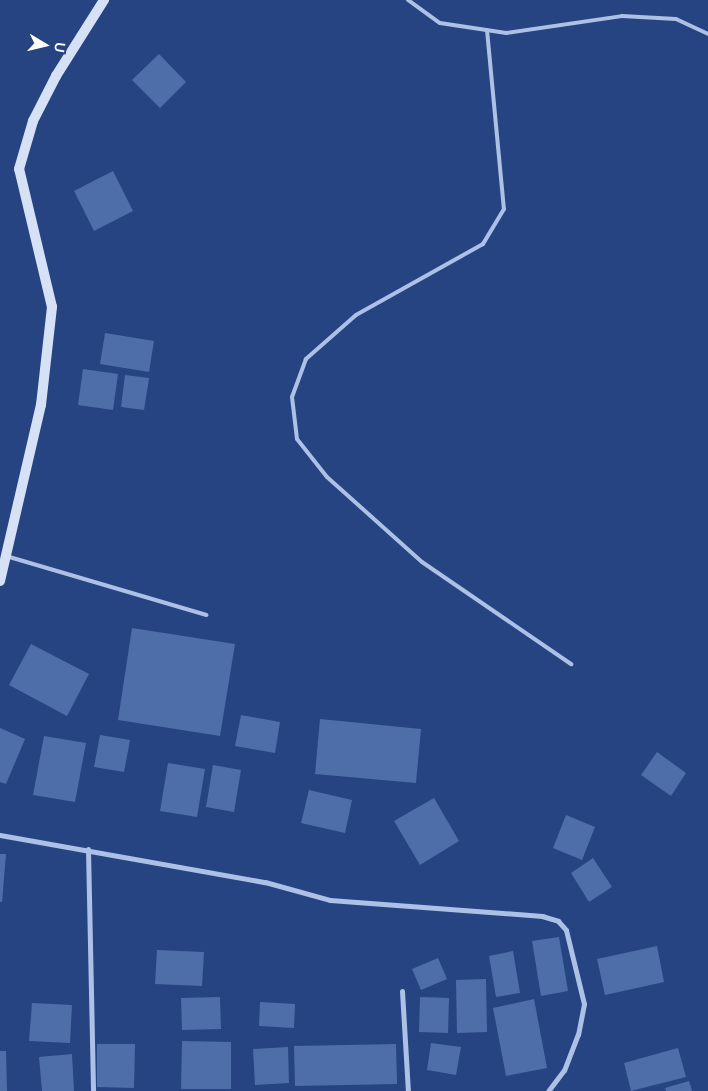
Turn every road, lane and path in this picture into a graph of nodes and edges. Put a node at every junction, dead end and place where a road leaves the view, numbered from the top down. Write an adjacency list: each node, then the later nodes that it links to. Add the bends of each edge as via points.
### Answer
1 (104, 0): 5 (street, via 56,76 33,121 19,168 52,307 41,405)
2 (408, 0): 3 (lane, via 440,23)
3 (487, 30): 4 (lane, via 506,33 622,16 676,19); 8 (lane, via 504,209 483,244 356,315 306,359 292,397 297,438 327,477 422,562)
4 (708, 34)
5 (6, 556): 6 (street); 7 (lane)
6 (0, 581)
7 (206, 615)
8 (571, 664)
9 (0, 835): 10 (street)
10 (88, 849): 12 (street); 14 (street, via 265,882 330,900 542,916 558,921 566,930 584,1004 578,1034 564,1070)
11 (402, 992): 13 (street)
12 (94, 1091)
13 (408, 1091)
14 (548, 1091)

